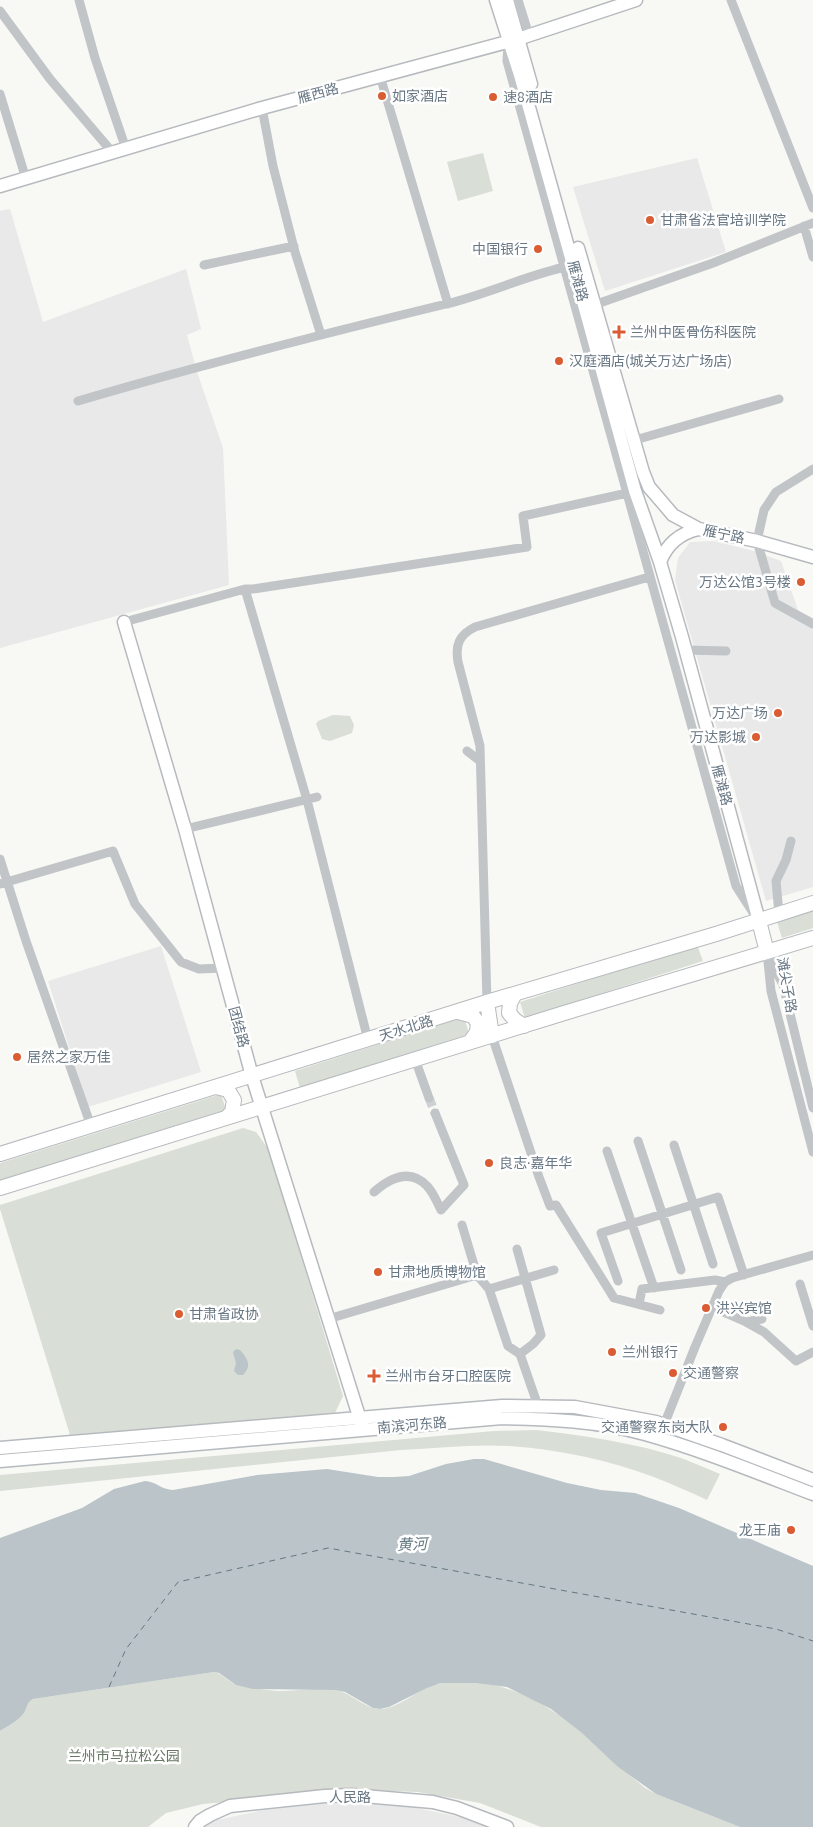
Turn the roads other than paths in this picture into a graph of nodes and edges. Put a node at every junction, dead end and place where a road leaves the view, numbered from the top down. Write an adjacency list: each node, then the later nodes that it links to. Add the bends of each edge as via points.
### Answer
1 (79, 0): 12 (street)
2 (496, 0): 8 (main road, 雁滩路)
3 (507, 0): 8 (main road, 雁滩路)
4 (518, 0): 8 (street, 雁滩路)
5 (636, 0): 8 (main road, 雁西路)
6 (731, 0): 16 (street)
7 (0, 10): 13 (street, via 50,79)
8 (519, 38): 9 (main road, 雁西路); 21 (main road, 雁滩路, via 520,76)
9 (380, 76): 11 (main road, 雁西路); 22 (street)
10 (0, 94): 14 (street)
11 (262, 108): 12 (main road, 雁西路); 18 (street)
12 (126, 149): 13 (main road, 雁西路)
13 (112, 153): 14 (main road, 雁西路)
14 (26, 179): 15 (main road, 雁西路)
15 (0, 186)
16 (813, 208)
17 (809, 224): 19 (street); 23 (street, via 713,263)
18 (294, 246): 20 (street); 24 (street)
19 (813, 256)
20 (204, 264)
21 (573, 265): 22 (street); 23 (main road, 雁滩路); 30 (main road, 雁滩路)
22 (448, 304): 24 (street)
23 (594, 305): 27 (main road, 雁滩路)
24 (321, 335): 26 (street)
25 (779, 399): 27 (street)
26 (78, 401)
27 (635, 440): 29 (main road, 雁滩路)
28 (813, 469): 32 (street, via 776,492 764,510)
29 (649, 487): 31 (main road, 雁宁路, via 673,515)
30 (631, 492): 34 (main road, 雁滩路); 35 (street); 36 (street, via 523,516 527,547)
31 (699, 529): 32 (main road, 雁宁路); 34 (main road, via 675,540)
32 (758, 541): 33 (main road, 雁宁路); 38 (street, via 775,603)
33 (813, 557)
34 (660, 562): 39 (main road, 雁滩路)
35 (649, 577): 42 (street, via 475,627 460,637 456,652 480,746); 51 (street, via 736,886)
36 (245, 588): 37 (street); 44 (street)
37 (124, 622): 45 (main road, 团结路)
38 (813, 624)
39 (685, 650): 40 (street); 51 (main road, 雁滩路)
40 (726, 651)
41 (467, 751): 42 (street)
42 (480, 761): 56 (street)
43 (317, 797): 44 (street)
44 (307, 800): 45 (street); 60 (street)
45 (185, 829): 54 (main road, 团结路)
46 (791, 841): 50 (street, via 776,881)
47 (0, 859): 48 (street)
48 (3, 883): 54 (street, via 113,851 135,904 181,962 199,969); 70 (street)
49 (813, 903): 50 (main road, 天水北路)
50 (779, 914): 51 (main road, 天水北路)
51 (758, 921): 53 (main road); 55 (main road, 天水北路)
52 (813, 938): 53 (main road)
53 (767, 952): 58 (main road); 67 (street, 滩尖子路, via 783,985); 74 (street, 滩尖子路, via 771,991)
54 (223, 968): 63 (main road, 团结路)
55 (515, 994): 56 (main road, 天水北路); 58 (main road, via 509,1013)
56 (487, 1002): 57 (main road, 天水北路); 59 (main road)
57 (458, 1012): 60 (main road, 天水北路); 61 (main road, via 472,1016 478,1024)
58 (524, 1026): 59 (main road)
59 (492, 1036): 61 (main road); 95 (street, via 550,1206 556,1205 614,1298)
60 (368, 1040): 63 (main road, 天水北路)
61 (470, 1042): 62 (main road)
62 (415, 1059): 65 (street); 66 (main road)
63 (252, 1076): 64 (main road, 天水北路); 66 (main road, 团结路)
64 (216, 1087): 69 (main road, via 228,1090 234,1100 232,1112); 70 (main road, 天水北路)
65 (429, 1098)
66 (262, 1107): 69 (main road); 98 (main road, 团结路)
67 (813, 1108)
68 (435, 1112): 77 (street, via 464,1185 441,1210 428,1186 418,1178 404,1175)
69 (226, 1118): 76 (main road)
70 (90, 1126): 75 (main road, 天水北路)
71 (638, 1141): 79 (street)
72 (674, 1145): 78 (street)
73 (607, 1151): 80 (street)
74 (813, 1152)
75 (0, 1154)
76 (0, 1188)
77 (374, 1192)
78 (693, 1204): 79 (street); 84 (street); 88 (street, via 718,1197)
79 (662, 1214): 80 (street); 86 (street)
80 (632, 1224): 90 (street, via 602,1233); 93 (street)
81 (462, 1225): 87 (street)
82 (517, 1249): 89 (street)
83 (813, 1254): 88 (street)
84 (712, 1264)
85 (554, 1270): 89 (street)
86 (681, 1270)
87 (477, 1275): 94 (street); 98 (street)
88 (744, 1275): 91 (street)
89 (525, 1279): 94 (street); 103 (street, via 541,1335)
90 (618, 1282)
91 (725, 1282): 93 (street, via 714,1280); 96 (street)
92 (800, 1284): 101 (street)
93 (654, 1288): 95 (street, via 642,1289)
94 (489, 1289): 103 (street, via 508,1346)
95 (639, 1304): 97 (street)
96 (712, 1307): 100 (street); 106 (street)
97 (660, 1310)
98 (328, 1319): 105 (main road, 团结路)
99 (762, 1320): 100 (street)
100 (746, 1322): 102 (street, via 764,1332 796,1361)
101 (813, 1326)
102 (813, 1352)
103 (520, 1354): 104 (street)
104 (538, 1406): 105 (main road, 南滨河东路, via 502,1406); 106 (main road, 南滨河东路, via 575,1407)
105 (361, 1423): 107 (main road, 南滨河东路); 108 (main road, 南滨河东路); 110 (main road, 南滨河东路, via 502,1418 570,1420 644,1434)
106 (664, 1425): 109 (main road, 南滨河东路)
107 (0, 1448)
108 (0, 1461)
109 (813, 1480)
110 (813, 1494)
111 (195, 1827): 112 (main road, 人民路, via 210,1815 230,1806 352,1795 433,1802)
112 (508, 1827)

